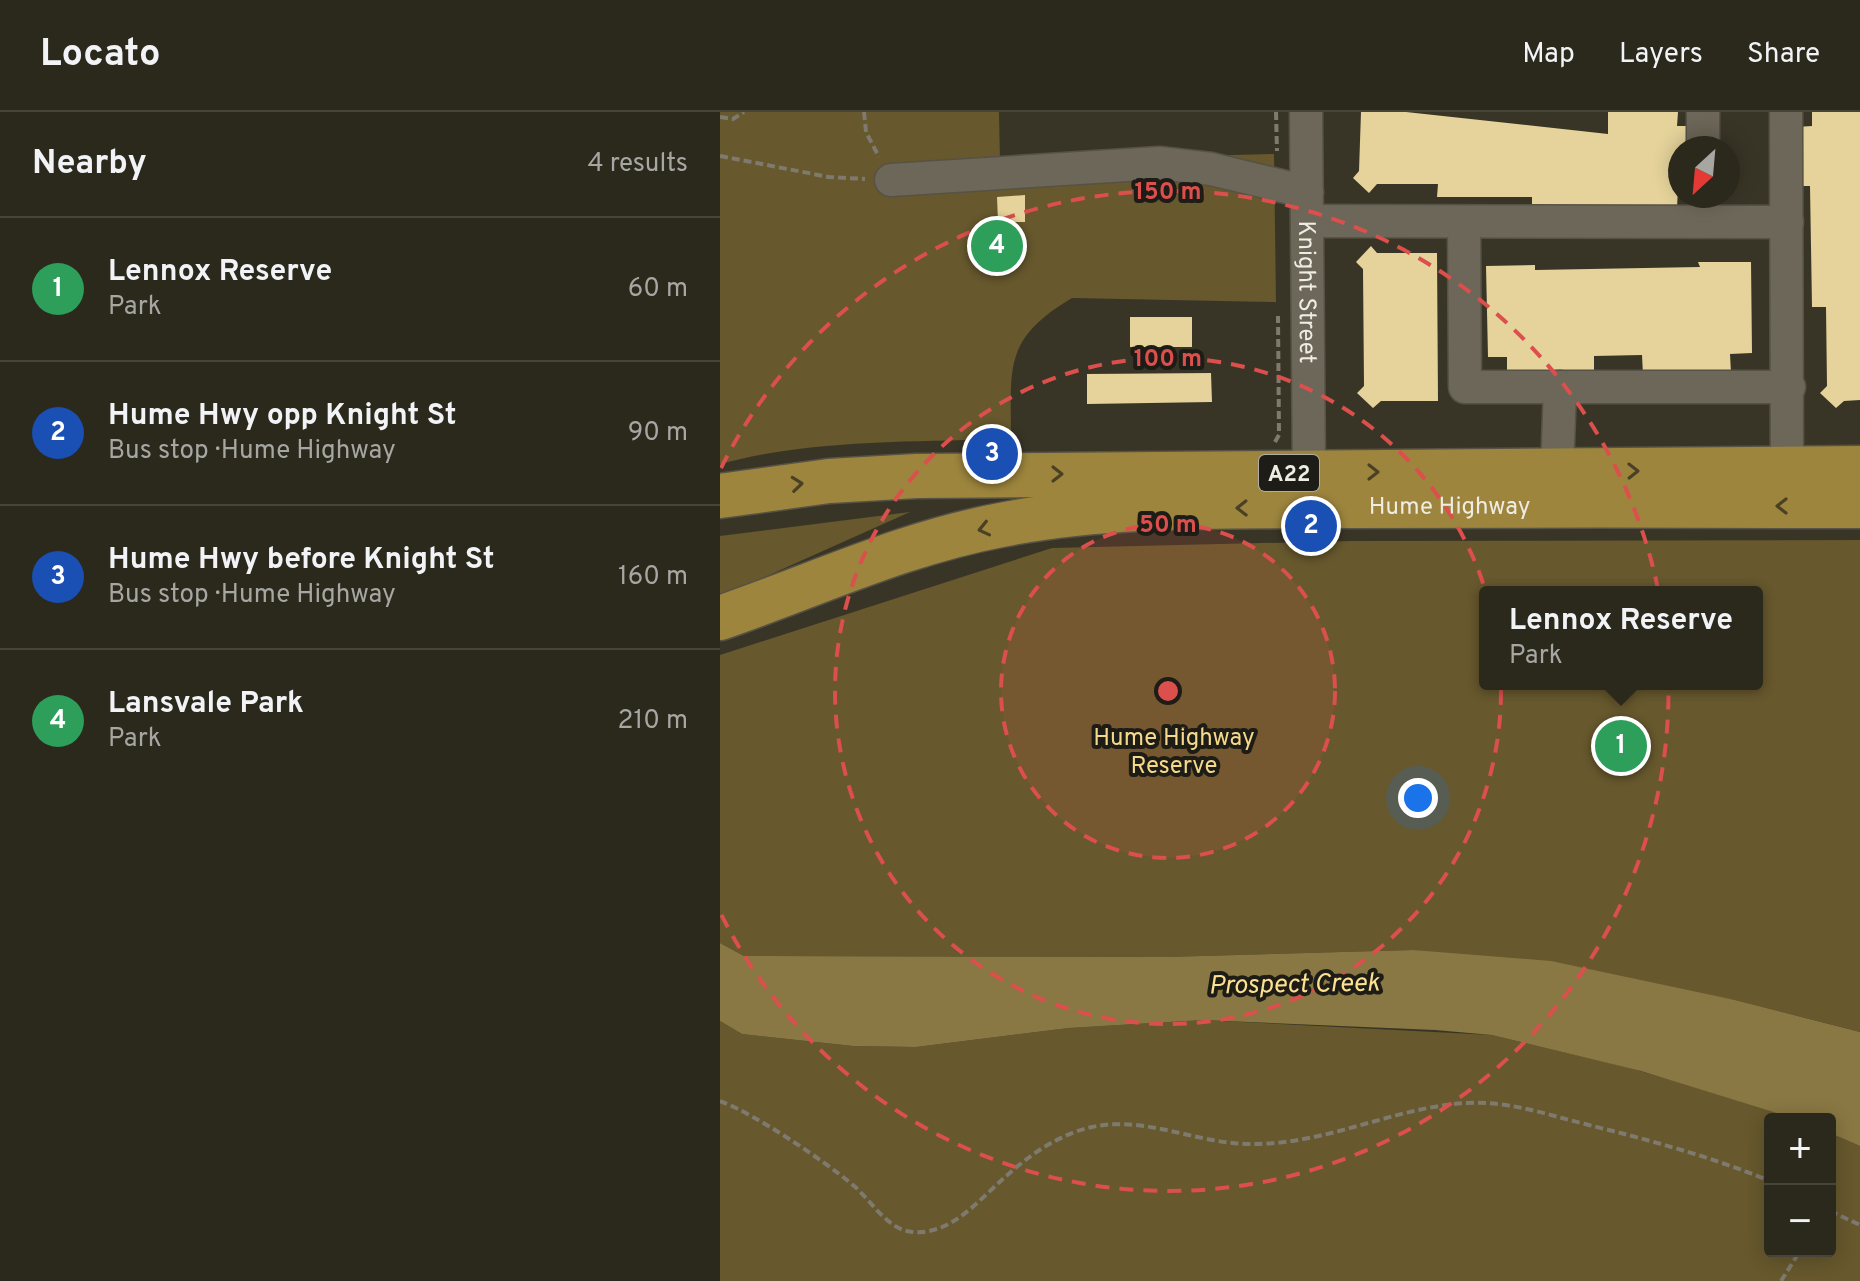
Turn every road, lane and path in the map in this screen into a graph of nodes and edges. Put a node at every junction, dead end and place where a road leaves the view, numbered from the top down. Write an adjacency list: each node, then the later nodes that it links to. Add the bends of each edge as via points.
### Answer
1 (744, 112): 7 (path, via 733,119)
2 (864, 112): 10 (path, via 866,132)
3 (1276, 112): 11 (path)
4 (1306, 112): 11 (street, Knight Street)
5 (1703, 112): 8 (street)
6 (1786, 112): 14 (street)
7 (720, 117)
8 (1703, 136)
9 (720, 156): 10 (path, via 829,177)
10 (891, 180): 11 (street, via 1159,163 1211,169)
11 (1298, 200): 13 (street); 21 (street, Knight Street)
12 (1704, 209): 13 (street); 14 (street)
13 (1464, 222): 16 (street, via 1465,387)
14 (1787, 222): 17 (street)
15 (1278, 316): 18 (path, via 1279,435)
16 (1560, 387): 17 (street); 22 (street)
17 (1789, 387): 20 (street)
18 (1274, 444)
19 (1860, 468): 20 (highway, Hume Highway / A22)
20 (1787, 469): 22 (highway, Hume Highway / A22, one-way to 20)
21 (1309, 472): 22 (highway, Hume Highway / A22, one-way to 22); 23 (highway, Hume Highway / A22, one-way to 21, via 917,476)
22 (1557, 473)
23 (720, 496)
24 (1860, 506): 25 (highway, Hume Highway / A22, one-way to 25, via 1310,506 1057,515 900,552)
25 (720, 618)
26 (720, 1101): 27 (path, via 823,1163 898,1230 916,1232 935,1230 968,1212 1049,1144 1091,1127 1126,1123 1249,1144 1298,1143 1465,1103 1515,1105 1681,1147)
27 (1764, 1179)
28 (1836, 1214): 29 (path)
29 (1860, 1225)
30 (1796, 1257): 31 (path)
31 (1781, 1281)

